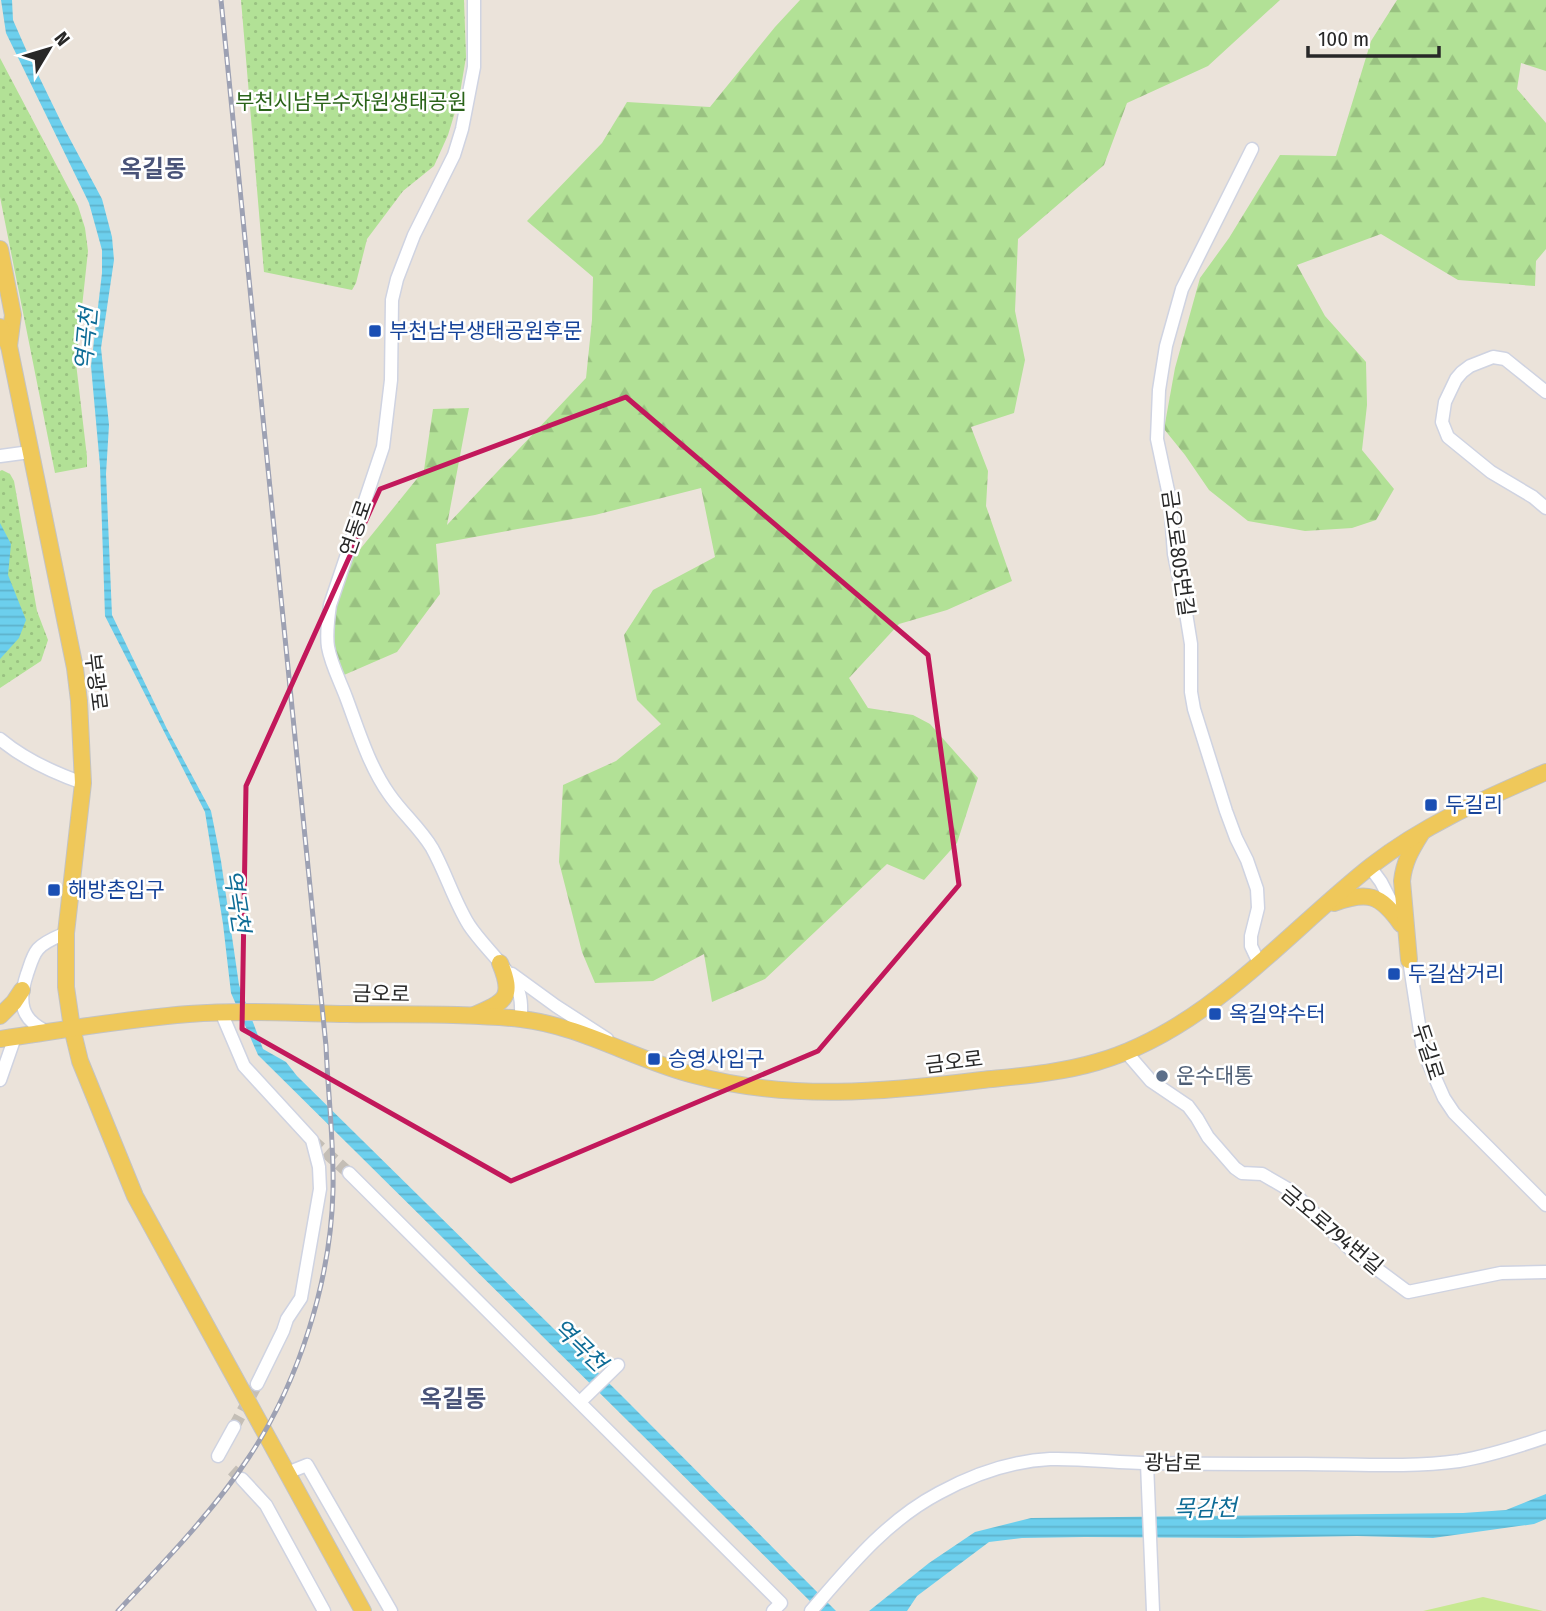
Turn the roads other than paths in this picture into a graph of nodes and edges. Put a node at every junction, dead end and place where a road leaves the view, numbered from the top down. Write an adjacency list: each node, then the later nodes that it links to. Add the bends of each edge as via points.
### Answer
1 (474, 0): 19 (street, 연동로, via 474,67 468,103 454,155 397,279 383,447 327,626 328,648 388,793 430,846 467,922)
2 (1252, 149): 20 (street, 금오로805번길, via 1181,289 1166,346 1157,439 1171,500 1174,554 1191,644 1194,709 1229,820 1257,889 1251,946)
3 (0, 249): 5 (main road, 부광로, via 13,315)
4 (0, 327): 5 (main road, 부광로)
5 (9, 345): 7 (main road, 부광로)
6 (1546, 392): 9 (street, via 1504,359 1493,357 1471,366 1456,379 1442,422 1448,437)
7 (30, 452): 8 (street); 12 (main road, 부광로, via 75,668)
8 (0, 456)
9 (1546, 508)
10 (0, 739): 12 (street, via 60,775)
11 (1546, 772): 13 (main road, 금오로)
12 (83, 783): 17 (main road, 부광로)
13 (1424, 829): 14 (main road, 금오로); 18 (main road, via 1403,869)
14 (1370, 867): 15 (main road, 금오로); 16 (street, 두길로)
15 (1325, 906): 16 (main road, via 1349,898 1377,898); 20 (main road, 금오로)
16 (1401, 924): 18 (street, 두길로)
17 (66, 933): 21 (street, via 39,948); 26 (main road, 부광로)
18 (1409, 960): 33 (street, 두길로, via 1422,1044 1444,1098)
19 (500, 963): 24 (main road, via 507,982 504,997); 25 (street, 연동로, via 519,992); 29 (street)
20 (1259, 963): 30 (main road, 금오로, via 1194,1014)
21 (22, 990): 23 (main road); 27 (street, via 24,1011 38,1028)
22 (224, 1012): 24 (main road, 금오로); 26 (main road); 36 (street, via 244,1066 312,1140 319,1167 320,1189 301,1298)
23 (0, 1016)
24 (473, 1016): 25 (main road, 금오로)
25 (521, 1019): 29 (main road, 금오로, via 561,1026)
26 (72, 1028): 27 (main road); 42 (main road, 부광로, via 91,1091 135,1196)
27 (48, 1032): 28 (main road)
28 (7, 1038): 31 (street)
29 (625, 1051): 30 (main road, 금오로, via 726,1084 834,1093 1027,1075)
30 (1126, 1052): 34 (street, 금오로794번길, via 1151,1081 1188,1106 1235,1168 1262,1174 1293,1192 1350,1250 1408,1292 1501,1273)
31 (0, 1080)
32 (349, 1173): 37 (street)
33 (1546, 1205)
34 (1546, 1272)
35 (618, 1365): 37 (street)
36 (257, 1384)
37 (580, 1402): 47 (street, via 780,1603)
38 (234, 1427): 40 (street)
39 (1546, 1437): 41 (street, 광남로, via 1490,1455 1406,1465)
40 (218, 1456)
41 (1147, 1463): 48 (street, 광남로, via 1049,1459 968,1479 904,1514); 49 (street)
42 (288, 1473): 45 (main road, 부광로); 46 (street, via 307,1465)
43 (242, 1479): 44 (street, via 266,1505)
44 (324, 1611)
45 (363, 1611)
46 (391, 1611)
47 (775, 1611)
48 (811, 1611)
49 (1153, 1611)

